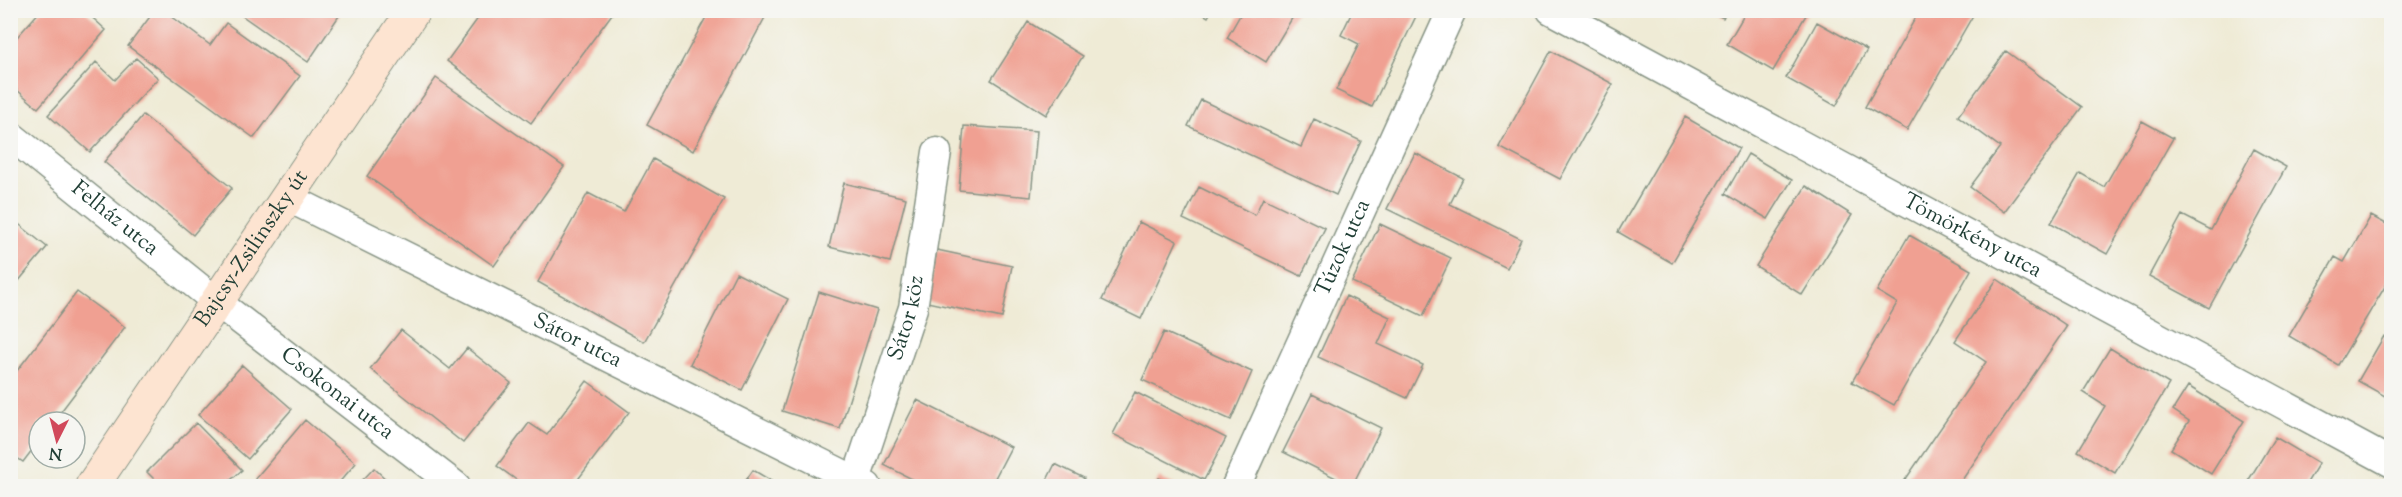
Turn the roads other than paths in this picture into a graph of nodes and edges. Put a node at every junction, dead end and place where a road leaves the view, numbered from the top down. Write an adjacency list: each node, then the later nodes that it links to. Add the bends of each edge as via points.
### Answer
1 (414, 10): 6 (main road, Bajcsy-Zsilinszky út)
2 (1452, 10): 12 (street, Túzok utca)
3 (1551, 10): 8 (street, Tömörkény utca)
4 (10, 135): 7 (street, Felház utca)
5 (937, 152): 9 (street, Sátor köz, via 913,309)
6 (286, 197): 7 (main road, Bajcsy-Zsilinszky út); 9 (street, Sátor utca)
7 (217, 302): 10 (main road, Bajcsy-Zsilinszky út); 11 (street, Csokonai utca)
8 (2391, 463)
9 (861, 483)
10 (92, 486)
11 (456, 486)
12 (1236, 486)

